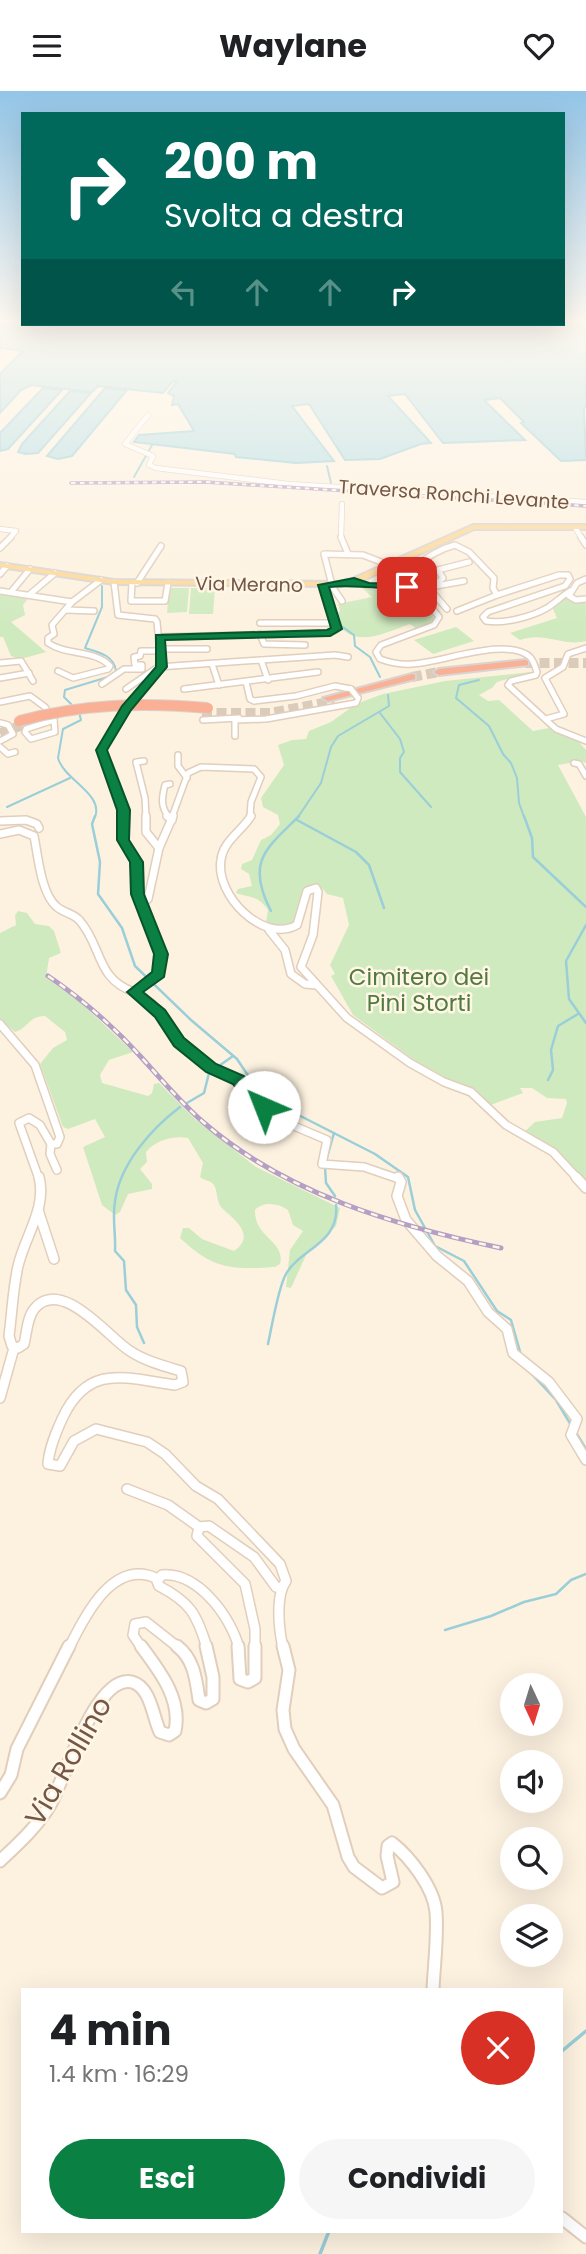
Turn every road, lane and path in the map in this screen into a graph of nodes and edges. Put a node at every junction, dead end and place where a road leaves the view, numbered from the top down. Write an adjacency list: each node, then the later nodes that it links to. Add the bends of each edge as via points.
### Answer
1 (142, 423): 2 (street, Traversa Ronchi Levante, via 125,444 153,457 149,465 156,468 211,476)
2 (586, 502)
3 (342, 504): 7 (street)
4 (575, 527): 5 (main road); 8 (street); 15 (main road, via 473,527)
5 (586, 527)
6 (0, 529): 10 (street, via 16,531)
7 (342, 540): 11 (street); 13 (street)
8 (586, 545)
9 (160, 546): 27 (street)
10 (0, 548)
11 (348, 554): 13 (street); 29 (street, via 324,554)
12 (439, 554): 16 (street)
13 (363, 555): 15 (street)
14 (468, 562): 16 (street)
15 (389, 565): 23 (main road, Via Merano)
16 (449, 565): 24 (street, via 437,571 443,578 436,583)
17 (4, 566): 18 (main road, Via Merano); 20 (street)
18 (30, 569): 19 (main road, Via Merano); 35 (street)
19 (55, 573): 22 (main road, Via Merano); 36 (street)
20 (0, 574)
21 (586, 579): 34 (street)
22 (101, 580): 26 (main road, Via Merano); 40 (street)
23 (354, 581): 29 (main road, Via Merano); 31 (street)
24 (390, 581): 31 (street); 37 (street, via 420,560 455,545 469,552 494,579 492,588)
25 (464, 581): 30 (street)
26 (114, 582): 27 (main road, Via Merano); 48 (street, via 118,615 155,619)
27 (135, 583): 28 (main road, Via Merano); 28 (street, Via Merano, via 131,601 165,601)
28 (168, 583): 29 (main road, Via Merano)
29 (329, 585): 39 (street, Via Merano); 46 (street)
30 (425, 585): 32 (street); 41 (street)
31 (377, 586): 32 (street)
32 (410, 587): 78 (street, via 421,593 439,620 381,645 376,652 380,660 403,665 503,649 521,652 530,657 536,675 508,685)
33 (0, 591): 35 (street)
34 (570, 591): 37 (street, via 547,608 488,622 483,618 488,612 565,586 570,579 559,575); 38 (street, via 571,599)
35 (11, 592): 36 (street)
36 (29, 595): 40 (street)
37 (497, 595): 44 (street)
38 (586, 599)
39 (342, 601)
40 (72, 602): 42 (street)
41 (447, 609)
42 (66, 610): 43 (street); 59 (street, via 52,625 54,634 48,643 103,659)
43 (94, 611)
44 (457, 611)
45 (260, 622): 46 (street)
46 (334, 623): 47 (street, via 336,631 330,633)
47 (260, 634): 48 (street); 49 (street, via 265,645)
48 (159, 637): 52 (street)
49 (305, 645)
50 (586, 648): 78 (street, via 568,654 563,667 545,678 564,714)
51 (207, 649): 52 (street)
52 (159, 650): 58 (street); 70 (street, via 134,657 135,665 142,669 124,669)
53 (348, 657): 54 (street)
54 (261, 660): 56 (street); 66 (street)
55 (0, 663): 62 (street, via 21,661)
56 (212, 664): 58 (street); 71 (street)
57 (527, 666): 63 (highway)
58 (162, 667): 72 (street); 101 (street, via 126,709 102,750 121,801 122,837 137,862 138,894)
59 (108, 669): 60 (street, via 73,678); 69 (street)
60 (58, 671)
61 (318, 672): 66 (street)
62 (29, 673): 64 (street); 67 (street)
63 (441, 674)
64 (0, 678)
65 (413, 679): 74 (highway)
66 (268, 680): 68 (street)
67 (33, 681)
68 (246, 682): 71 (street); 77 (street, bridge, via 254,701 296,697 335,686 351,689 358,698 343,707)
69 (74, 683)
70 (102, 684)
71 (219, 685): 73 (street)
72 (125, 689)
73 (184, 689)
74 (331, 700)
75 (0, 702): 79 (street, via 31,696)
76 (204, 714): 77 (street); 81 (highway, bridge, via 135,706 71,711)
77 (242, 719): 83 (street, via 234,722)
78 (546, 719): 85 (street, via 564,734)
79 (55, 720): 79 (street, via 28,728 25,732 34,739 55,732)
80 (0, 723): 82 (street, via 7,730); 84 (street, via 9,726 13,734)
81 (21, 723)
82 (0, 733)
83 (235, 736)
84 (0, 741)
85 (586, 741)
86 (0, 747): 87 (street, via 8,754)
87 (15, 753)
88 (178, 755): 92 (street, via 178,766)
89 (145, 761): 98 (street, via 136,762 145,798 146,832)
90 (574, 763): 91 (street)
91 (586, 776)
92 (187, 778): 94 (street); 102 (street, via 201,767 244,766 260,773 251,817 228,842 220,866 234,904)
93 (170, 784): 94 (street, via 165,785 162,805)
94 (172, 820): 98 (street)
95 (0, 821): 96 (street, via 26,820)
96 (39, 828)
97 (0, 834): 100 (street, via 19,830 34,836)
98 (159, 848): 101 (street, via 148,899)
99 (45, 865): 100 (street)
100 (42, 880): 104 (street, via 55,906 80,920 106,971 119,985)
101 (143, 902): 104 (street, via 161,954 159,974)
102 (269, 930): 103 (street, via 285,950 291,974 305,984); 103 (street, via 292,929 301,918 307,891 318,889 313,936 301,967)
103 (316, 985): 110 (street, via 347,1018 410,1063 471,1092 506,1125 553,1152)
104 (135, 991): 106 (street, via 152,1005 179,1042)
105 (0, 1024): 108 (street, via 35,1065 61,1137)
106 (211, 1068): 107 (street, via 235,1081); 115 (street, via 239,1080 257,1103 275,1110 294,1126 327,1140 322,1164 364,1167 398,1177 397,1196 406,1220 437,1256 468,1281 488,1312 508,1329 515,1355 548,1378 577,1419 574,1429)
107 (259, 1114)
108 (51, 1144): 109 (street); 111 (street, via 40,1125 29,1118 19,1123 42,1189)
109 (57, 1170)
110 (586, 1188)
111 (38, 1210): 112 (street); 113 (street, via 18,1265 9,1336)
112 (54, 1259)
113 (15, 1348): 114 (street); 119 (street, via 24,1343 36,1307 54,1299 101,1324 127,1349 183,1373 184,1380 178,1384 120,1375 83,1385 67,1405 48,1464 60,1466 74,1441 90,1430 102,1428 147,1442 196,1486 218,1499 280,1564 286,1577)
114 (0, 1398)
115 (586, 1460)
116 (127, 1489): 117 (street, via 168,1505)
117 (199, 1527): 118 (street, via 197,1536 245,1584 256,1640 253,1680 240,1679 237,1642 213,1599 169,1574); 119 (street, via 207,1525 254,1556)
118 (158, 1579): 120 (street, via 146,1573 126,1575 104,1589 78,1629 16,1749 11,1775); 121 (street, Via Rollino, via 160,1588 191,1608 214,1676 213,1699 199,1700 191,1661 177,1644 146,1622 135,1624 133,1635 168,1687 178,1720 176,1731 170,1735 160,1732 138,1686 122,1681 111,1686 76,1745 49,1805)
119 (281, 1588): 122 (street, via 280,1635 289,1670 285,1729 333,1805 354,1867 382,1888 388,1887 393,1882 387,1856 392,1843 405,1853 431,1894 437,1922)
120 (0, 1793)
121 (0, 1861)
122 (433, 1988)
123 (563, 2219): 124 (street)
124 (586, 2237)

